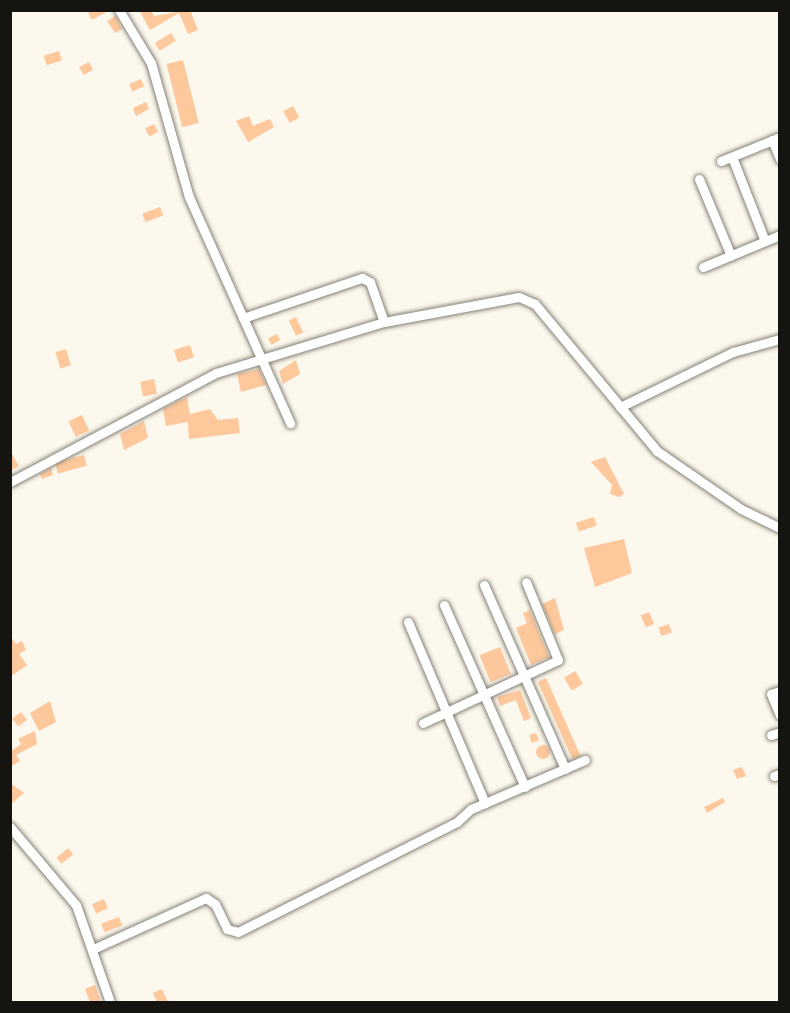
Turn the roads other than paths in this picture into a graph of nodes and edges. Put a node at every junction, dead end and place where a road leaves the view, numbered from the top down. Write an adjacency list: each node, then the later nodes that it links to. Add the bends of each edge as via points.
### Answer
1 (119, 10): 11 (street, via 151,63 189,197 217,270)
2 (776, 138): 3 (street); 4 (street)
3 (732, 157): 5 (street); 8 (street)
4 (780, 159)
5 (721, 161)
6 (699, 179): 9 (street)
7 (780, 235): 8 (street)
8 (765, 241): 9 (street)
9 (731, 256): 10 (street)
10 (704, 267)
11 (243, 318): 12 (street, via 362,278 370,282); 14 (street)
12 (384, 322): 14 (street); 15 (street, via 527,298)
13 (780, 339): 15 (street, via 733,352)
14 (264, 358): 16 (street); 17 (street, via 216,373)
15 (620, 407): 18 (street, via 684,472)
16 (290, 423)
17 (10, 482)
18 (780, 528)
19 (526, 582): 23 (street, via 558,660)
20 (484, 585): 23 (street)
21 (444, 605): 25 (street)
22 (408, 622): 26 (street)
23 (524, 677): 25 (street); 30 (street)
24 (780, 691): 27 (street, via 771,694)
25 (484, 695): 26 (street); 31 (street)
26 (446, 712): 28 (street); 32 (street)
27 (780, 715)
28 (423, 723)
29 (585, 760): 30 (street)
30 (565, 769): 31 (street)
31 (525, 787): 32 (street)
32 (485, 803): 34 (street, via 238,933 227,929 216,904 206,898)
33 (10, 827): 34 (street, via 76,905)
34 (93, 949): 35 (street)
35 (110, 1002)

